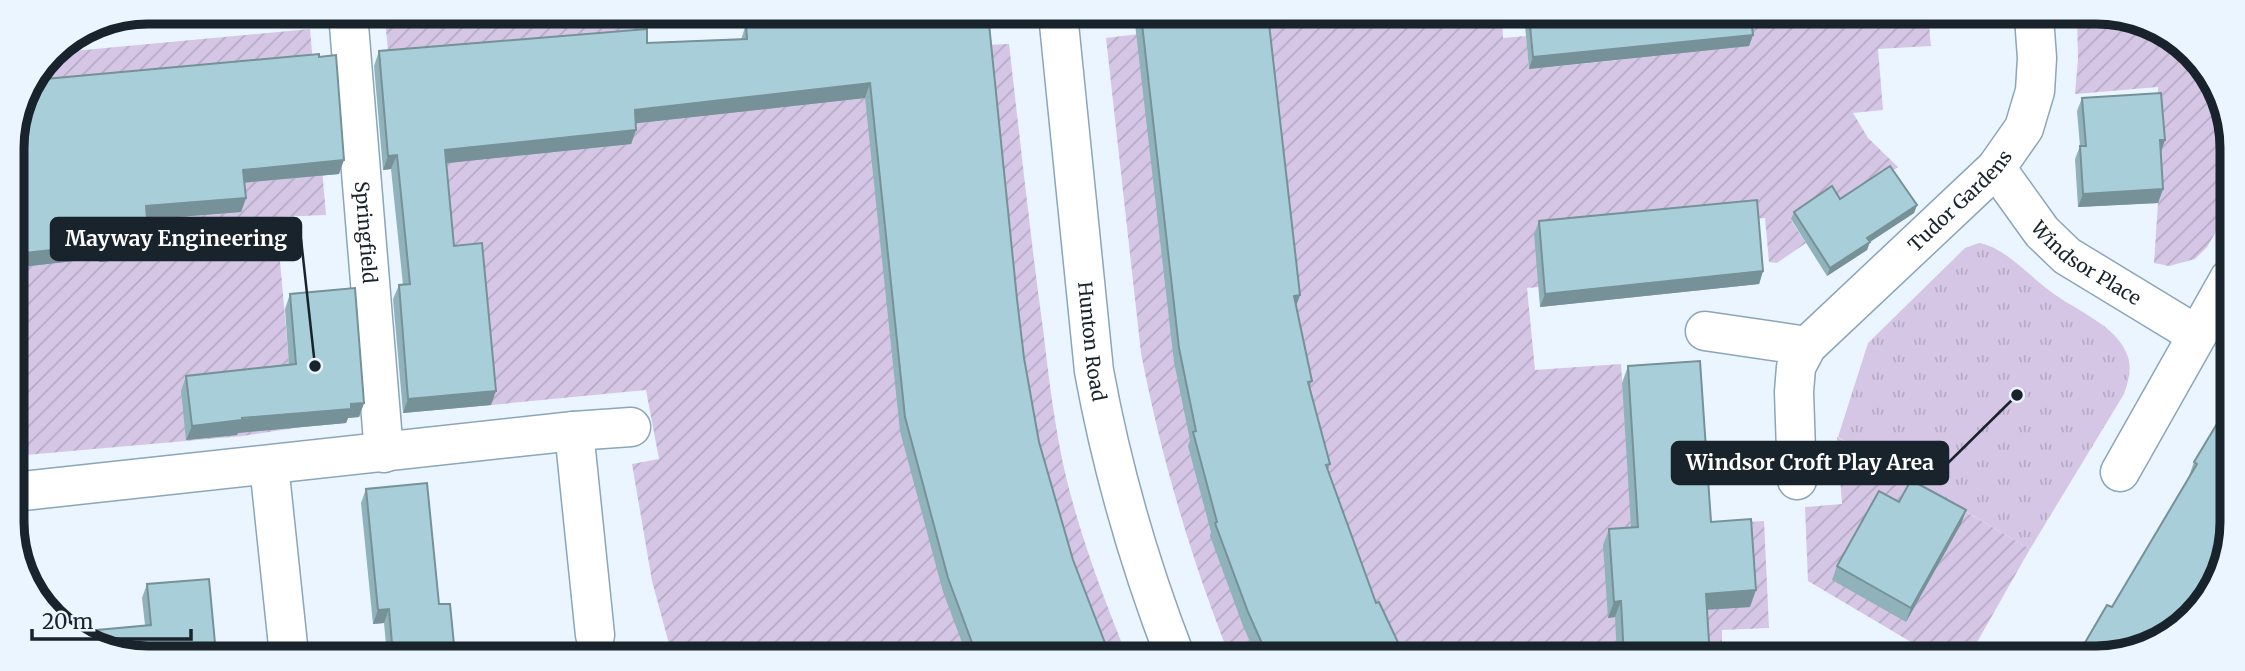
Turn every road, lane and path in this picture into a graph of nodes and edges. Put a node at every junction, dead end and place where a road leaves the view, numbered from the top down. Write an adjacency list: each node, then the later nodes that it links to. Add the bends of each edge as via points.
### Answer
1 (349, 24): 11 (street, Springfield)
2 (1059, 24): 18 (street, Hunton Road, via 1102,416 1123,506)
3 (2035, 24): 4 (street, Tudor Gardens, via 2035,91 2024,128)
4 (1996, 168): 7 (street, Windsor Place, via 2042,232 2067,256); 8 (street, Tudor Gardens)
5 (2221, 294): 7 (street)
6 (1705, 331): 8 (street)
7 (2197, 335): 13 (street)
8 (1807, 346): 14 (street, Tudor Gardens, via 1796,368 1794,392)
9 (631, 427): 10 (street)
10 (574, 430): 11 (street); 16 (street)
11 (384, 453): 12 (street)
12 (269, 465): 15 (street); 17 (street)
13 (2120, 472)
14 (1797, 480)
15 (24, 491)
16 (595, 635)
17 (288, 646)
18 (1171, 646)

